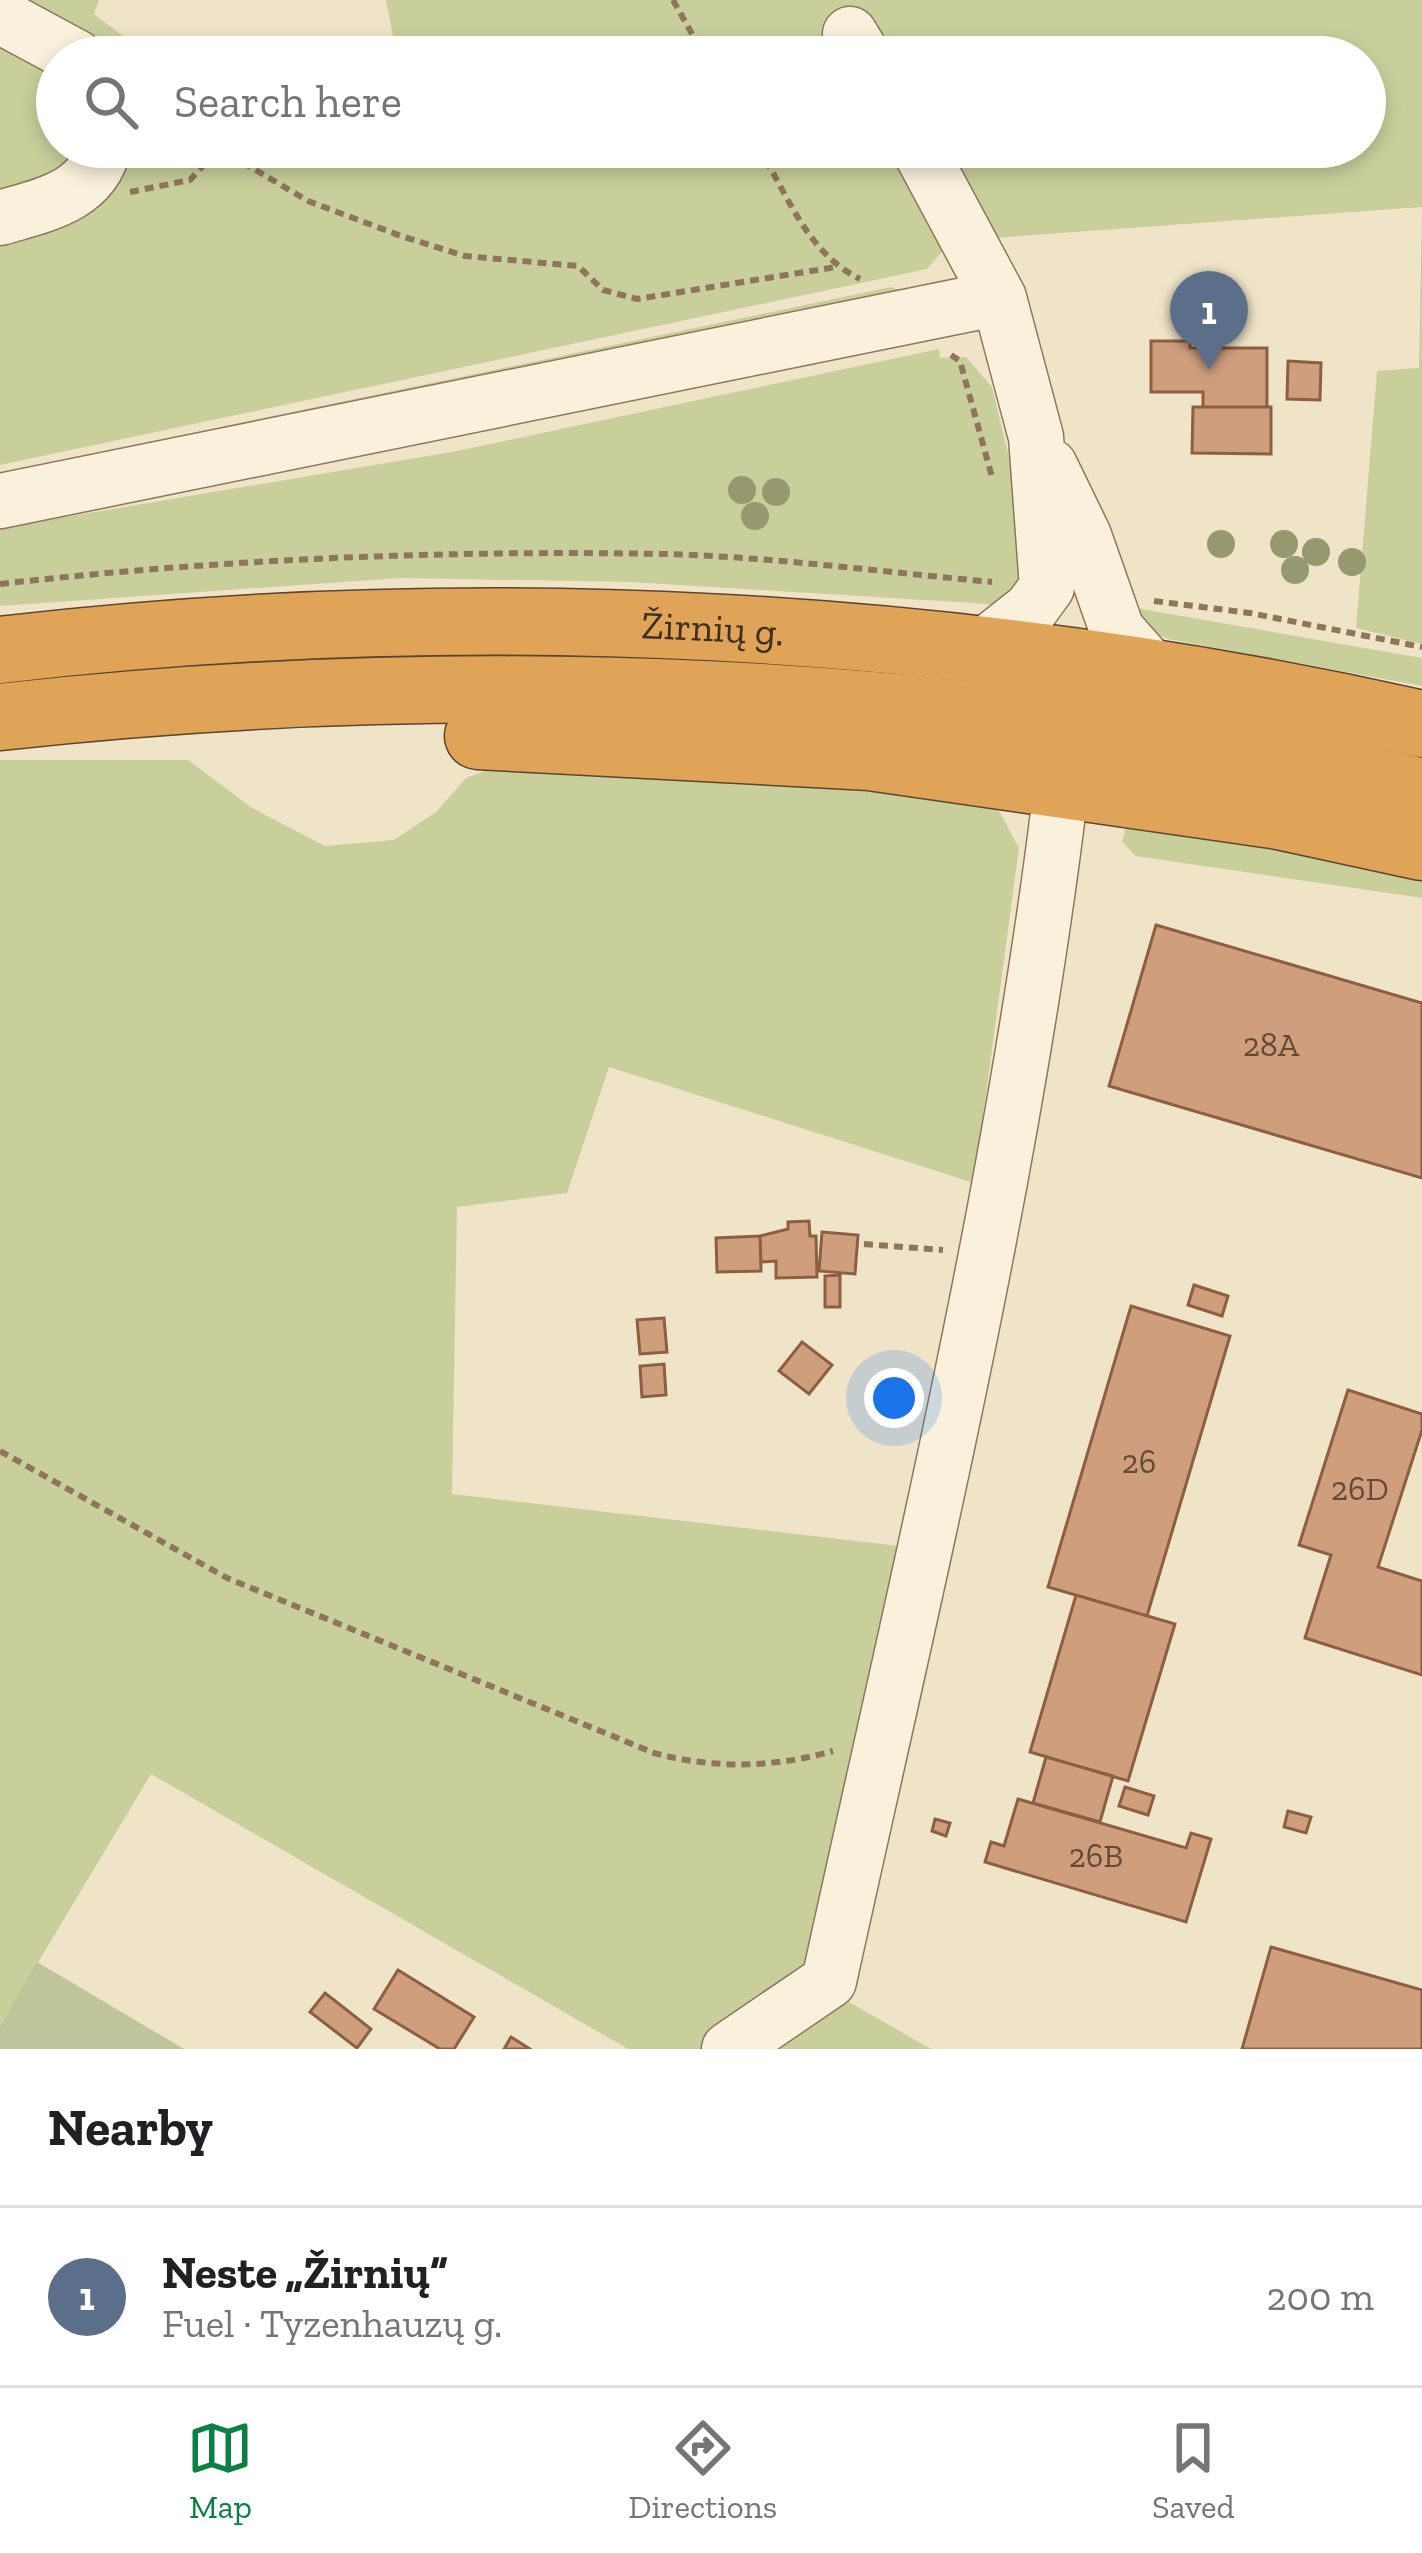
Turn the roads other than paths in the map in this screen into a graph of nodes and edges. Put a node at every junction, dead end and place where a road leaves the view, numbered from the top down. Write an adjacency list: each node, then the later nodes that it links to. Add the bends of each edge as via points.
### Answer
1 (0, 16): 2 (street)
2 (37, 36)
3 (97, 168): 5 (street, via 69,196)
4 (930, 168): 6 (street)
5 (0, 218)
6 (999, 298): 7 (street); 8 (street)
7 (1036, 437): 10 (street, via 1047,586); 11 (street, via 1117,630)
8 (0, 501)
9 (0, 650): 10 (highway, Žirnių g., via 468,623 699,628)
10 (980, 650): 11 (highway, Žirnių g.)
11 (1156, 674): 14 (highway, Žirnių g.)
12 (74, 709): 13 (highway, Žirnių g.); 15 (highway, via 827,754); 16 (highway, Žirnių g., via 410,693 798,702 1074,728)
13 (0, 717)
14 (1422, 724)
15 (1062, 781): 17 (highway); 18 (street, via 982,1254 830,1981)
16 (1422, 792)
17 (1422, 847)
18 (730, 2049)

